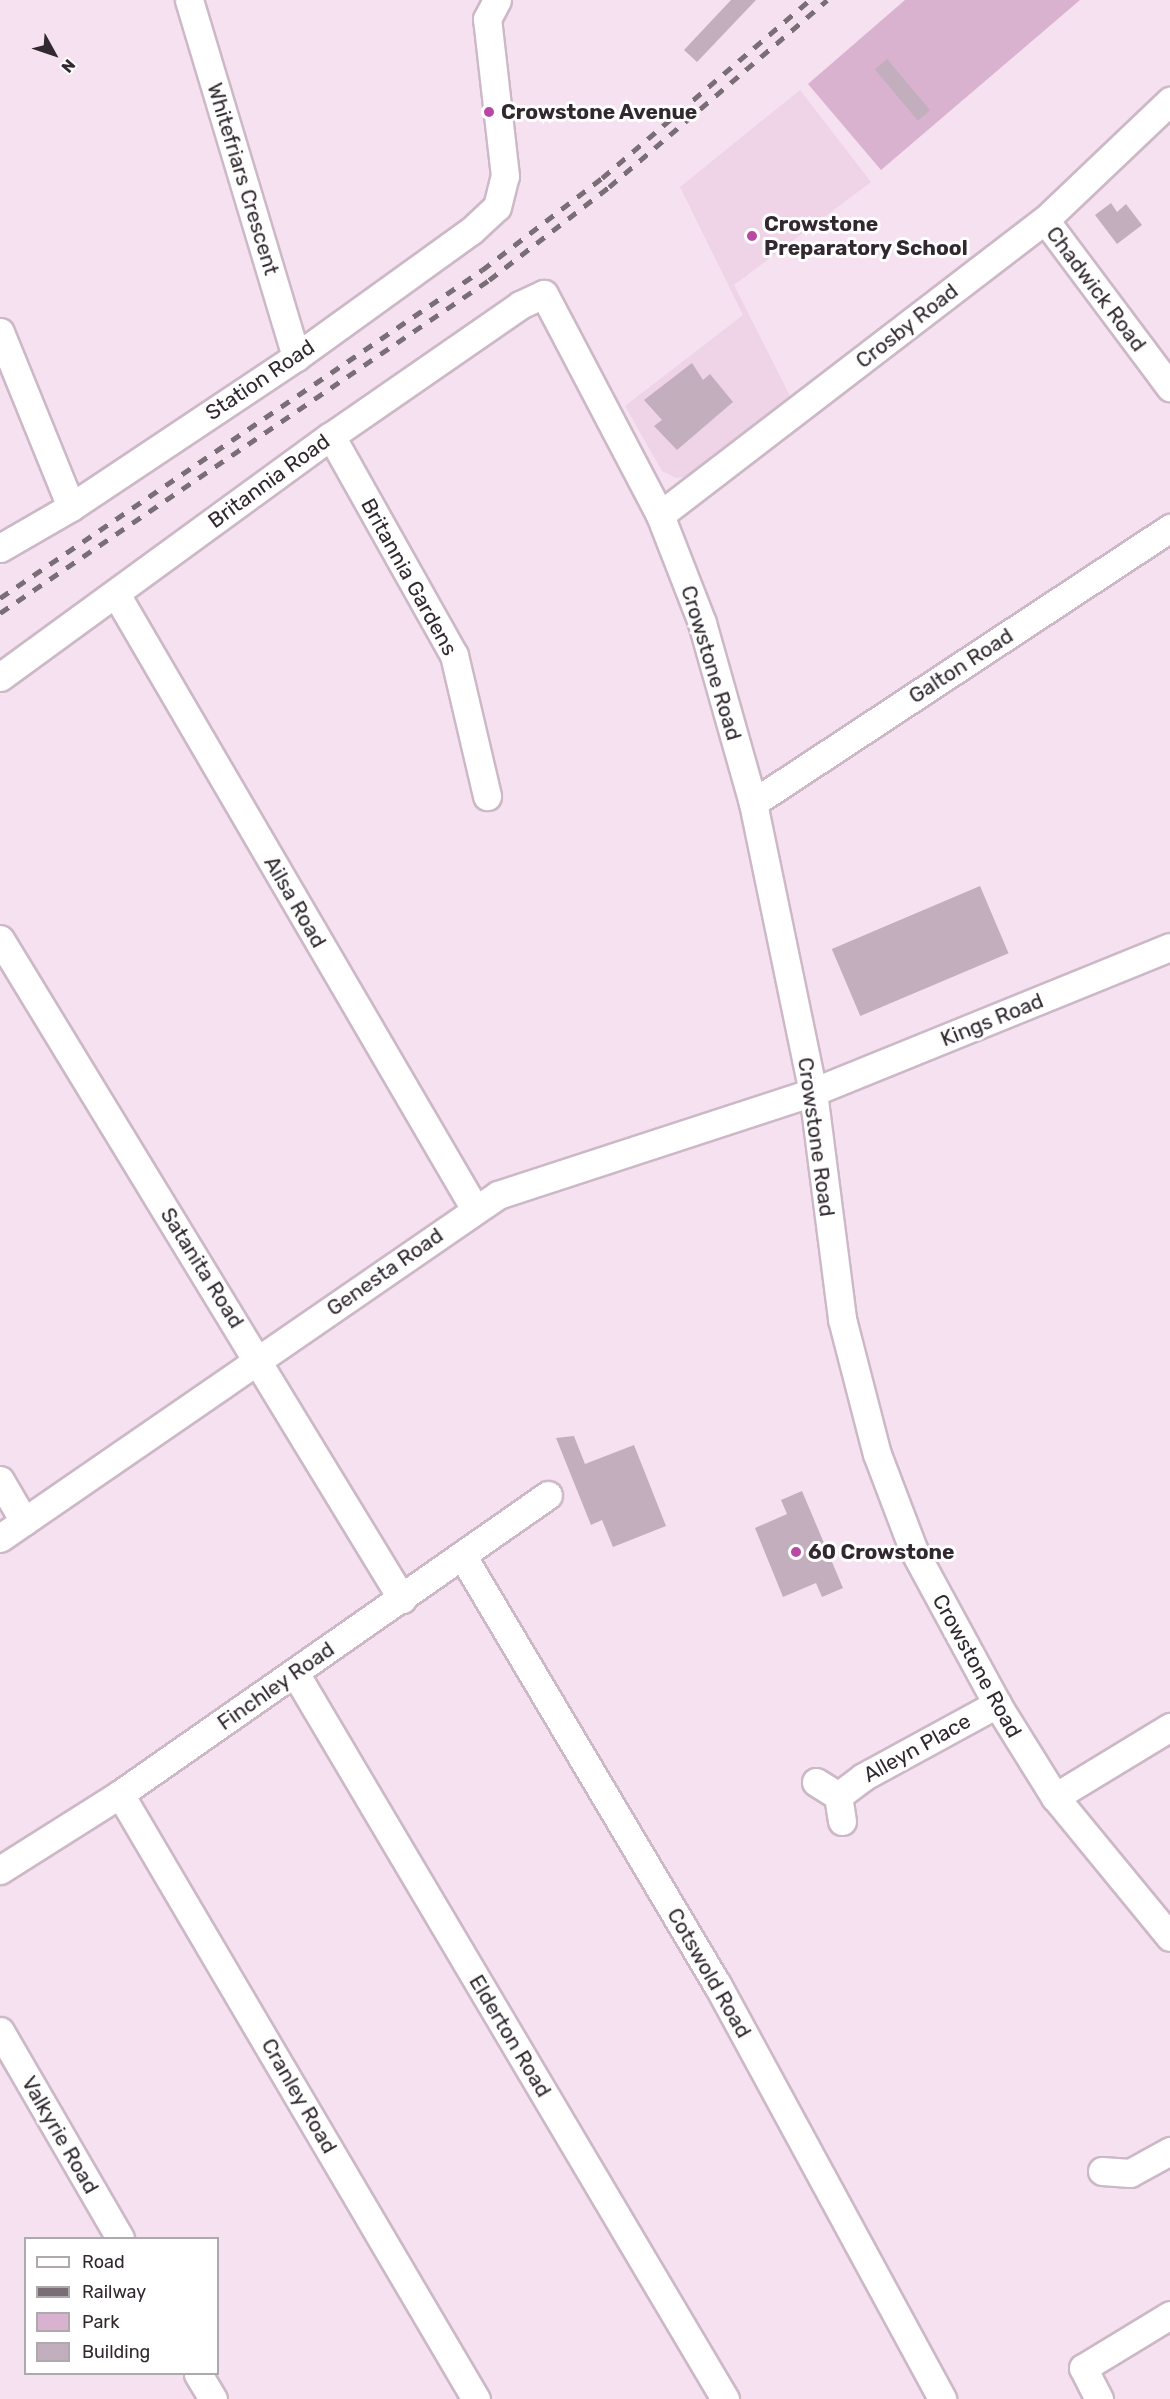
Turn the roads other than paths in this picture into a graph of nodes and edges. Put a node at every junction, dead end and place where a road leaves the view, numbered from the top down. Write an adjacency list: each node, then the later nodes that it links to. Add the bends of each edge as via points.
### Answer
1 (189, 0): 7 (street, Whitefriars Crescent)
2 (496, 0): 7 (street, Station Road, via 487,19 505,177 497,207 471,231)
3 (1170, 101): 4 (street, Crosby Road)
4 (1045, 220): 8 (street, Chadwick Road); 11 (street, Crosby Road)
5 (544, 294): 9 (street, Britannia Road, via 520,305); 11 (street, Crowstone Road)
6 (0, 332): 10 (street)
7 (296, 357): 10 (street, Station Road)
8 (1170, 387)
9 (331, 436): 14 (street, Britannia Road); 16 (street, Britannia Gardens, via 454,655)
10 (71, 507): 13 (street, Station Road)
11 (660, 515): 17 (street, Crowstone Road, via 702,623)
12 (1170, 528): 17 (street, Galton Road)
13 (0, 548)
14 (116, 594): 15 (street, Britannia Road); 21 (street, Ailsa Road)
15 (0, 677)
16 (487, 796)
17 (753, 803): 20 (street, Crowstone Road)
18 (0, 939): 22 (street, Satanita Road)
19 (1169, 948): 20 (street, Kings Road)
20 (813, 1092): 21 (street, Genesta Road, via 498,1195); 30 (street, Crowstone Road, via 842,1319 877,1454 913,1549)
21 (475, 1209): 22 (street, Genesta Road)
22 (258, 1359): 25 (street, Genesta Road); 28 (street, Satanita Road)
23 (0, 1480): 25 (street)
24 (548, 1495): 27 (street, Finchley Road)
25 (24, 1521): 26 (street, Genesta Road)
26 (0, 1538)
27 (462, 1555): 28 (street, Finchley Road); 46 (street, Cotswold Road, via 717,1984)
28 (402, 1599): 29 (street, Finchley Road)
29 (295, 1673): 32 (street, Finchley Road); 45 (street, Elderton Road)
30 (997, 1704): 33 (street, Crowstone Road); 34 (street, Alleyn Place, via 863,1777)
31 (1170, 1727): 33 (street)
32 (120, 1794): 35 (street, Finchley Road); 44 (street, Cranley Road)
33 (1055, 1797): 36 (street, Crowstone Road)
34 (832, 1799)
35 (0, 1870)
36 (1170, 1937)
37 (4, 2048): 40 (street, Valkyrie Road)
38 (1170, 2151): 39 (street, via 1130,2173)
39 (1102, 2171)
40 (119, 2237)
41 (1170, 2314): 47 (street, via 1083,2368)
42 (199, 2375): 43 (street)
43 (213, 2399)
44 (476, 2399)
45 (725, 2399)
46 (942, 2399)
47 (1099, 2399)

